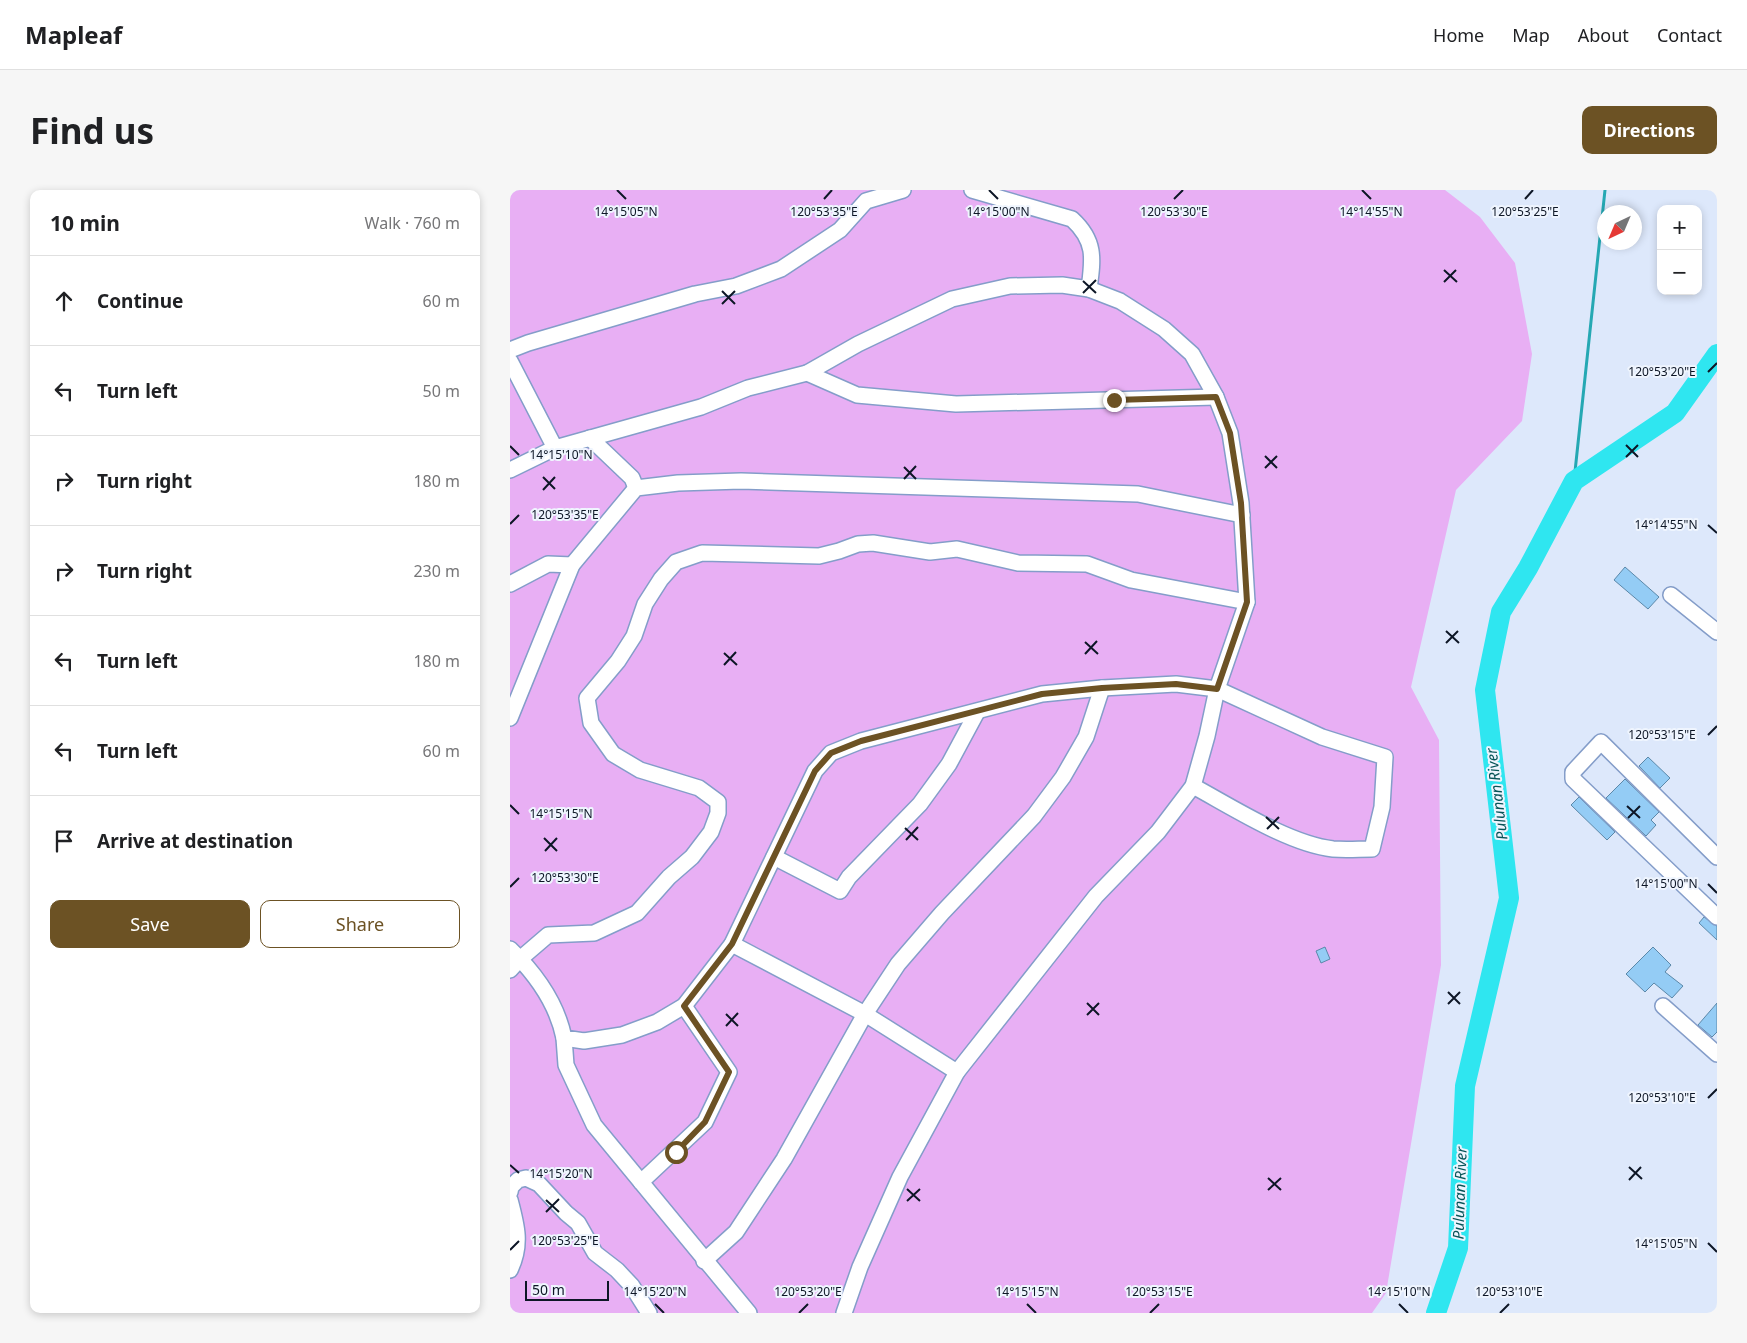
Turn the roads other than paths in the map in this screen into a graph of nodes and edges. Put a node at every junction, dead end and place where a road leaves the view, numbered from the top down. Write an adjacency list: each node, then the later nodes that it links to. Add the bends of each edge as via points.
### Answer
1 (903, 190): 4 (street, via 866,201 840,230 781,269 736,286 695,294)
2 (972, 190): 3 (street, via 1072,219 1084,230 1092,249)
3 (1089, 289): 6 (street, via 1062,285 1010,286 952,299 858,344); 7 (street, via 1120,301 1164,329 1192,354)
4 (510, 350)
5 (510, 361): 9 (street)
6 (808, 374): 7 (street, via 857,395 956,404); 8 (street, via 748,388 701,406)
7 (1216, 397): 12 (street, via 1230,433)
8 (590, 438): 9 (street); 11 (street, via 632,478)
9 (555, 448): 10 (street)
10 (510, 470)
11 (636, 488): 12 (street, via 741,481 1138,494); 13 (street)
12 (1242, 515): 16 (street)
13 (572, 565): 14 (street, via 548,564); 21 (street)
14 (510, 584)
15 (1671, 595): 17 (street)
16 (1247, 602): 19 (street); 27 (street, via 1131,580 1087,564 1018,563 957,549 930,552 873,543 858,544 819,556 702,553 676,562 645,604 634,636 618,661 587,698 592,722 613,754 640,770 699,788 718,802 711,832 692,857 637,914 594,933 548,935)
17 (1717, 632)
18 (1102, 688): 19 (street, via 1176,684); 20 (street, via 1042,694); 30 (street, via 1086,737 1063,777 1034,816 898,964)
19 (1217, 689): 22 (street); 22 (street, via 1322,737 1385,757 1382,807 1372,849 1332,849 1299,840)
20 (977, 712): 23 (street, via 861,741 831,753 815,771); 23 (street, via 949,764 920,804 849,877 840,891)
21 (510, 718)
22 (1193, 786): 33 (street, via 1158,832 1090,903)
23 (774, 857): 26 (street)
24 (1717, 857): 25 (street, via 1601,742 1573,772 1573,779)
25 (1717, 917)
26 (732, 944): 28 (street); 30 (street)
27 (513, 959): 31 (street, via 554,1006)
28 (684, 1006): 31 (street, via 657,1022 622,1036 584,1041); 34 (street, via 729,1072 705,1122)
29 (1662, 1006): 32 (street)
30 (865, 1014): 33 (street); 37 (street, via 778,1167 736,1232)
31 (564, 1038): 34 (street, via 566,1065 594,1125)
32 (1717, 1054)
33 (957, 1072): 41 (street, via 900,1177)
34 (642, 1182): 37 (street)
35 (510, 1192): 39 (street, via 518,1180 526,1178 539,1184 578,1223 595,1253 627,1280)
36 (510, 1200): 38 (street, via 519,1243)
37 (704, 1260): 40 (street)
38 (510, 1270)
39 (649, 1313)
40 (749, 1313)
41 (844, 1313)

